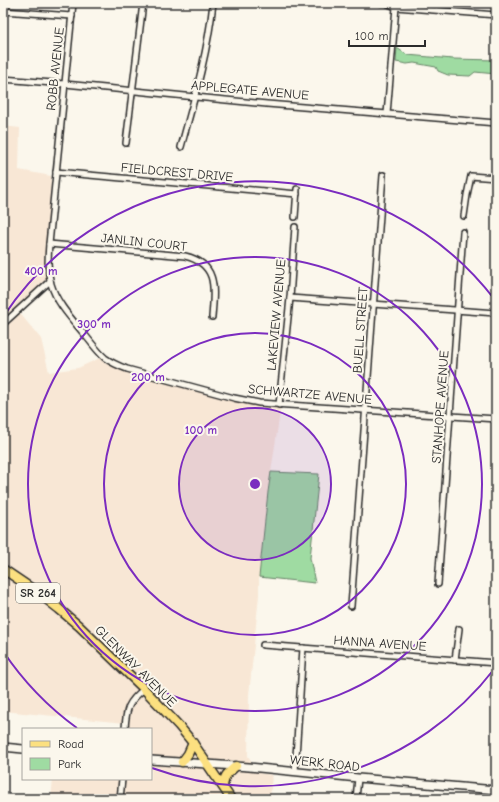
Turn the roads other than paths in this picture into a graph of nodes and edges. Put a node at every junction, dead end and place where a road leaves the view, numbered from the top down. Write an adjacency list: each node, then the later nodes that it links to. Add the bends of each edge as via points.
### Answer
1 (73, 3): 8 (street, ROBB AVENUE)
2 (143, 3): 11 (street)
3 (213, 3): 12 (street, via 210,33)
4 (382, 3): 5 (street)
5 (396, 7): 7 (street); 13 (street)
6 (3, 11): 8 (street)
7 (496, 15)
8 (72, 16): 10 (street, ROBB AVENUE)
9 (3, 79): 10 (street, APPLEGATE AVENUE)
10 (65, 84): 11 (street, APPLEGATE AVENUE); 17 (street, ROBB AVENUE)
11 (132, 90): 12 (street, APPLEGATE AVENUE); 15 (street)
12 (195, 96): 13 (street, APPLEGATE AVENUE); 16 (street)
13 (387, 114): 14 (street, APPLEGATE AVENUE)
14 (496, 123)
15 (126, 143)
16 (182, 147)
17 (56, 172): 20 (street, FIELDCREST DRIVE, via 297,192); 24 (street, ROBB AVENUE)
18 (383, 175): 27 (street, BUELL STREET)
19 (496, 178): 21 (street, via 471,176)
20 (295, 216)
21 (464, 216)
22 (295, 227): 26 (street, LAKEVIEW AVENUE)
23 (464, 232): 28 (street, STANHOPE AVENUE)
24 (49, 244): 25 (street, SCHWARTZE AVENUE); 30 (street, JANLIN COURT, via 196,259 212,277)
25 (50, 281): 31 (street); 32 (street, SCHWARTZE AVENUE, via 54,294 63,308 98,351 118,366 245,401)
26 (290, 298): 27 (street); 32 (street, LAKEVIEW AVENUE)
27 (373, 304): 28 (street); 33 (street, BUELL STREET)
28 (458, 310): 29 (street); 34 (street, STANHOPE AVENUE)
29 (496, 313)
30 (212, 317)
31 (3, 324)
32 (279, 404): 33 (street, SCHWARTZE AVENUE)
33 (365, 410): 34 (street, SCHWARTZE AVENUE); 38 (street, BUELL STREET)
34 (450, 416): 35 (street, SCHWARTZE AVENUE); 37 (street, STANHOPE AVENUE)
35 (496, 419)
36 (3, 569): 44 (main road, GLENWAY AVENUE / SR 264, via 65,614)
37 (438, 584)
38 (351, 606)
39 (459, 629): 42 (street)
40 (263, 645): 41 (street, HANNA AVENUE)
41 (304, 648): 42 (street, HANNA AVENUE); 53 (street)
42 (455, 660): 43 (street, HANNA AVENUE)
43 (496, 662)
44 (144, 689): 45 (street, via 128,707); 46 (main road, GLENWAY AVENUE / SR 264)
45 (125, 728)
46 (193, 743): 50 (main road); 51 (main road, GLENWAY AVENUE / SR 264)
47 (3, 747): 48 (main road)
48 (22, 749)
49 (152, 760): 50 (main road, WERK ROAD)
50 (182, 762): 51 (main road, WERK ROAD)
51 (208, 764): 52 (main road, WERK ROAD); 56 (main road, GLENWAY AVENUE / SR 264)
52 (236, 766): 53 (main road, WERK ROAD); 56 (main road, via 226,775)
53 (295, 772): 54 (main road, WERK ROAD)
54 (358, 778): 57 (main road, WERK ROAD); 60 (street)
55 (122, 780): 58 (street)
56 (223, 786): 59 (main road, GLENWAY AVENUE / SR 264)
57 (496, 790)
58 (120, 799)
59 (231, 799)
60 (356, 799)

